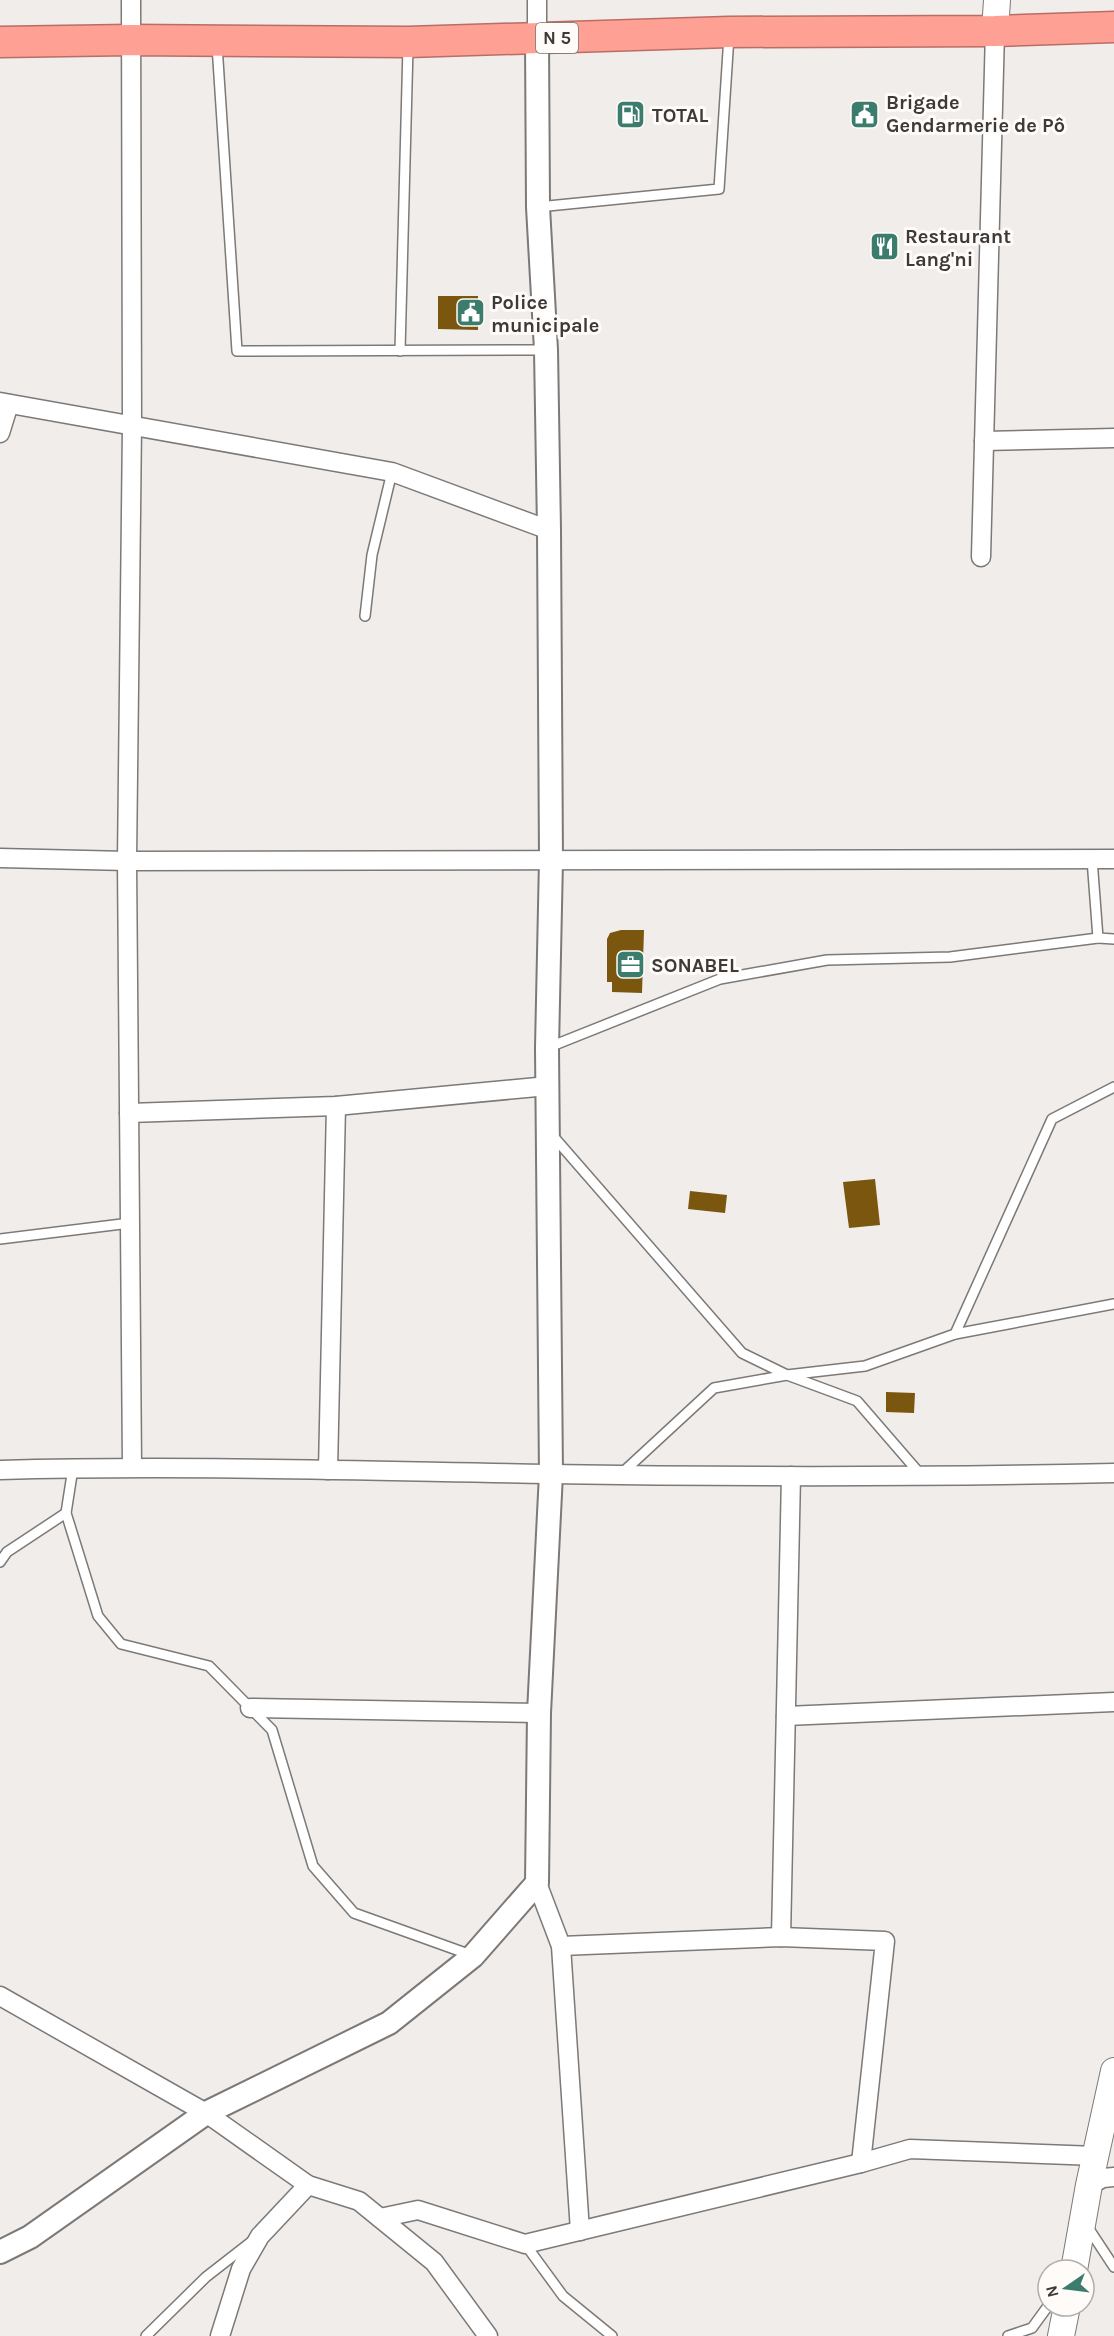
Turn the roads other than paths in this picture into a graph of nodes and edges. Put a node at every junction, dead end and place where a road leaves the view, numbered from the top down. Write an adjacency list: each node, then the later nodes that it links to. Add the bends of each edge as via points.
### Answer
1 (131, 0): 8 (street)
2 (537, 0): 7 (street)
3 (997, 0): 5 (main road)
4 (1114, 27): 5 (highway, N 5)
5 (995, 31): 6 (highway, N 5); 19 (street)
6 (729, 32): 7 (highway, N 5); 12 (lane, via 719,189)
7 (537, 39): 11 (highway, N 5); 12 (street)
8 (130, 40): 9 (highway, N 5); 10 (highway, N 5); 16 (street)
9 (0, 42)
10 (216, 42): 11 (highway, N 5); 14 (lane, via 237,351)
11 (408, 42): 14 (lane)
12 (538, 207): 13 (street)
13 (546, 350): 14 (lane); 21 (street)
14 (400, 351)
15 (5, 403): 16 (street); 17 (street)
16 (132, 425): 20 (street); 28 (street)
17 (0, 433)
18 (1114, 438): 19 (street)
19 (984, 441): 22 (street)
20 (392, 472): 21 (street); 23 (lane, via 372,555)
21 (549, 530): 27 (street)
22 (981, 557)
23 (365, 615)
24 (0, 858): 28 (street)
25 (1092, 859): 26 (street); 27 (street); 29 (lane)
26 (1114, 859)
27 (551, 860): 28 (street); 31 (street)
28 (128, 861): 35 (street)
29 (1098, 938): 30 (lane); 31 (lane, via 950,957 826,960 720,979)
30 (1114, 939)
31 (547, 1048): 32 (street)
32 (548, 1086): 34 (street); 36 (street)
33 (1114, 1088): 40 (lane, via 1052,1119)
34 (336, 1106): 35 (street); 45 (street)
35 (129, 1113): 37 (street)
36 (549, 1132): 41 (lane, via 742,1353); 47 (street)
37 (130, 1223): 38 (lane); 42 (street)
38 (0, 1239)
39 (1114, 1304): 40 (lane)
40 (955, 1334): 41 (lane, via 865,1366)
41 (787, 1375): 48 (lane, via 714,1388); 50 (lane, via 857,1401)
42 (132, 1467): 43 (street); 45 (street)
43 (73, 1468): 44 (street); 51 (lane)
44 (0, 1470)
45 (328, 1470): 47 (street)
46 (1114, 1473): 50 (street)
47 (551, 1474): 48 (street); 55 (street)
48 (621, 1475): 49 (street)
49 (791, 1476): 50 (street); 56 (street)
50 (922, 1477)
51 (66, 1513): 52 (lane, via 7,1552); 54 (lane, via 98,1616 121,1644 209,1666)
52 (0, 1562)
53 (1114, 1701): 56 (street)
54 (250, 1708): 55 (street); 60 (lane, via 272,1730 313,1866 354,1913)
55 (539, 1713): 57 (street)
56 (786, 1716): 58 (street)
57 (537, 1884): 59 (street); 60 (street)
58 (781, 1937): 59 (street); 65 (street, via 885,1941)
59 (561, 1946): 71 (street)
60 (473, 1956): 63 (street, via 389,2024)
61 (0, 1996): 63 (street)
62 (1114, 2071): 64 (main road)
63 (206, 2113): 67 (street); 74 (street, via 30,2236)
64 (1095, 2156): 65 (street, via 910,2149); 68 (main road)
65 (861, 2163): 71 (street)
66 (1114, 2177): 68 (street)
67 (308, 2185): 69 (street, via 359,2201); 72 (street)
68 (1089, 2186): 70 (main road)
69 (380, 2218): 73 (street, via 418,2210); 82 (street, via 434,2262)
70 (1083, 2221): 75 (main road); 76 (lane)
71 (579, 2231): 73 (street)
72 (260, 2235): 80 (lane, via 206,2277); 81 (street, via 241,2269)
73 (525, 2244): 83 (lane, via 563,2296)
74 (0, 2252)
75 (1076, 2258)
76 (1114, 2267)
77 (1040, 2318): 79 (lane)
78 (1065, 2318): 85 (main road)
79 (1030, 2332): 84 (lane)
80 (146, 2336)
81 (220, 2336)
82 (488, 2336)
83 (612, 2336)
84 (1008, 2336)
85 (1061, 2336)

